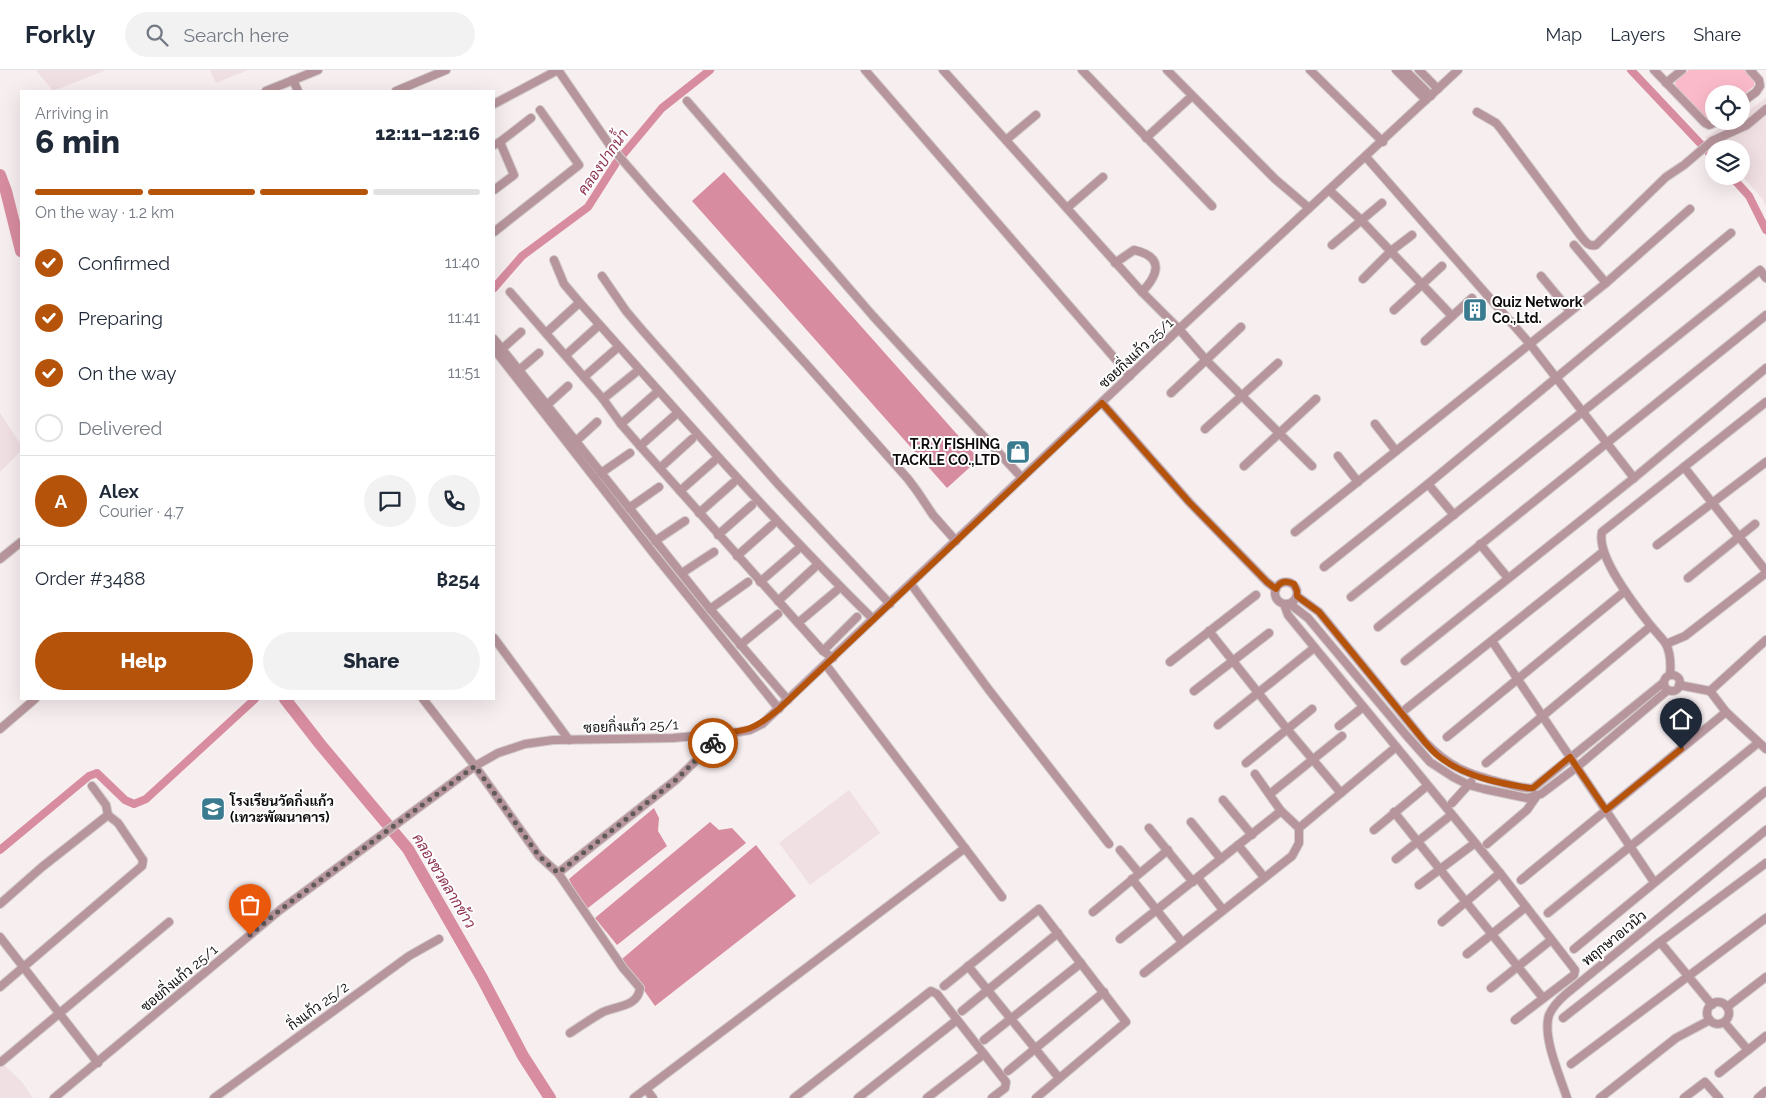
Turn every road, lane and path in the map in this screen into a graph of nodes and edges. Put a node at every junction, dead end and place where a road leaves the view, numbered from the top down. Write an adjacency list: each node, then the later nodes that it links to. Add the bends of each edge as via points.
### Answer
1 (318, 70): 16 (street)
2 (446, 70): 21 (street)
3 (558, 70): 26 (street); 138 (street, via 611,147 807,365 917,491)
4 (865, 70): 86 (street)
5 (943, 70): 34 (street)
6 (1082, 70): 33 (street)
7 (1167, 70): 22 (street)
8 (1310, 70): 35 (street)
9 (1396, 70): 24 (street)
10 (1405, 70): 24 (street)
11 (1419, 70): 18 (street)
12 (1654, 70): 17 (street)
13 (1682, 70): 17 (street)
14 (1750, 70): 23 (street, via 1760,86)
15 (1454, 71): 18 (street, ซอยกิ่งแก้ว 25/1)
16 (293, 80): 19 (street); 20 (street)
17 (1666, 83): 32 (street)
18 (1438, 89): 24 (street, ซอยกิ่งแก้ว 25/1)
19 (268, 90)
20 (298, 90)
21 (398, 90)
22 (1192, 96): 33 (street); 44 (street, via 1275,179)
23 (1750, 96)
24 (1428, 98): 35 (street, ซอยกิ่งแก้ว 25/1)
25 (687, 101): 119 (street, via 873,316)
26 (495, 103)
27 (1766, 109): 29 (street, via 1747,125 1712,141 1666,177 1596,246 1588,245 1496,123)
28 (540, 110): 47 (street, via 579,165)
29 (1477, 112)
30 (1036, 115): 34 (street)
31 (531, 118): 36 (street)
32 (1705, 123)
33 (1146, 138): 42 (street)
34 (1006, 140): 43 (street)
35 (1383, 142): 37 (street, ซอยกิ่งแก้ว 25/1)
36 (497, 144): 39 (street, via 514,175)
37 (1366, 157): 40 (street, ซอยกิ่งแก้ว 25/1); 76 (street)
38 (1103, 177): 43 (street)
39 (495, 189)
40 (1330, 190): 44 (street, ซอยกิ่งแก้ว 25/1); 46 (street)
41 (1382, 203): 46 (street)
42 (1212, 206)
43 (1067, 208): 54 (street)
44 (1309, 208): 72 (street, ซอยกิ่งแก้ว 25/1)
45 (1690, 209): 60 (street)
46 (1361, 220): 50 (street); 52 (street)
47 (495, 231)
48 (1732, 232): 88 (street)
49 (1412, 235): 52 (street)
50 (1332, 245)
51 (1574, 245): 60 (street)
52 (1391, 251): 58 (street); 61 (street)
53 (554, 260): 168 (street, via 564,284 581,304 762,505)
54 (1115, 263): 63 (street); 63 (street, via 1134,250 1153,261 1157,266 1156,274)
55 (1442, 266): 61 (street)
56 (602, 276): 163 (street, via 643,331 778,484)
57 (1541, 276): 67 (street)
58 (1363, 278)
59 (1766, 278): 98 (street, via 1760,270)
60 (1606, 283): 67 (street)
61 (1422, 284): 66 (street); 69 (street)
62 (510, 292): 74 (street)
63 (1142, 292): 72 (street)
64 (1472, 298): 69 (street)
65 (578, 304): 74 (street)
66 (1394, 310)
67 (1570, 311): 76 (street)
68 (1766, 315): 107 (street)
69 (1452, 316): 75 (street)
70 (597, 327): 80 (street)
71 (1240, 327): 81 (street)
72 (1179, 329): 81 (street); 86 (street, ซอยกิ่งแก้ว 25/1)
73 (521, 332): 77 (street)
74 (546, 333): 80 (street)
75 (1425, 341)
76 (1530, 344): 88 (street); 109 (street)
77 (498, 349): 84 (street); 201 (street, via 659,561)
78 (616, 349): 87 (street)
79 (539, 353): 84 (street)
80 (566, 355): 87 (street)
81 (1206, 360): 90 (street); 92 (street)
82 (1278, 363): 92 (street)
83 (1766, 368): 120 (street)
84 (518, 371): 97 (street)
85 (636, 373): 93 (street)
86 (1130, 376): 96 (street, ซอยกิ่งแก้ว 25/1)
87 (584, 377): 93 (street)
88 (1556, 378): 98 (street); 123 (street)
89 (568, 386): 97 (street)
90 (1171, 393)
91 (655, 394): 101 (street)
92 (1242, 396): 103 (street); 104 (street)
93 (603, 399): 101 (street)
94 (1316, 399): 104 (street)
95 (1766, 402): 116 (street)
96 (1102, 403): 119 (street, ซอยกิ่งแก้ว 25/1); 156 (street, via 1189,502)
97 (546, 405): 106 (street)
98 (1583, 412): 107 (street); 130 (street)
99 (674, 416): 108 (street)
100 (597, 422): 106 (street)
101 (621, 424): 108 (street)
102 (1375, 424): 109 (street)
103 (1205, 429)
104 (1280, 434): 114 (street); 115 (street)
105 (692, 439): 117 (street)
106 (575, 442): 118 (street)
107 (1606, 443): 120 (street); 140 (street)
108 (640, 446): 117 (street)
109 (1396, 451): 122 (street)
110 (630, 453): 118 (street)
111 (1338, 456): 122 (street)
112 (714, 461): 125 (street)
113 (1766, 462): 126 (street)
114 (1244, 466)
115 (1312, 466)
116 (1684, 466): 126 (street); 144 (street, via 1602,532)
117 (660, 468): 125 (street)
118 (601, 473): 128 (street)
119 (1022, 478): 138 (street, ซอยกิ่งแก้ว 25/1)
120 (1634, 478): 151 (street)
121 (732, 482): 129 (street)
122 (1358, 482): 134 (street)
123 (1428, 484): 130 (street); 147 (street)
124 (659, 487): 128 (street)
125 (680, 491): 129 (street)
126 (1712, 502): 136 (street); 141 (street)
127 (752, 505): 135 (street)
128 (629, 508): 137 (street)
129 (699, 513): 135 (street)
130 (1454, 515): 161 (street)
131 (685, 521): 137 (street)
132 (1755, 524): 136 (street)
133 (772, 525): 145 (street)
134 (1295, 532)
135 (718, 535): 145 (street)
136 (1739, 538): 149 (street); 152 (street)
137 (655, 540): 150 (street)
138 (956, 541): 155 (street, ซอยกิ่งแก้ว 25/1)
139 (20, 543): 146 (street)
140 (1480, 544): 151 (street); 171 (street)
141 (1657, 545)
142 (797, 550): 154 (street)
143 (714, 552): 150 (street)
144 (1603, 552): 158 (street); 178 (street)
145 (738, 556): 154 (street)
146 (0, 559)
147 (1324, 566)
148 (814, 568): 162 (street)
149 (1766, 572): 179 (street, via 1685,636)
150 (682, 573): 165 (street)
151 (1508, 578): 185 (street)
152 (1688, 578)
153 (748, 582): 165 (street)
154 (760, 582): 162 (street)
155 (910, 584): 163 (street, ซอยกิ่งแก้ว 25/1); 249 (street)
156 (1276, 589): 160 (street, via 1282,582 1290,582 1296,587); 164 (street, via 1276,598)
157 (836, 591): 169 (street)
158 (1625, 591): 170 (street); 189 (street)
159 (1256, 595): 173 (street)
160 (1297, 596): 164 (street); 172 (street, via 1319,612)
161 (1351, 597)
162 (778, 601): 169 (street)
163 (890, 604): 168 (street, ซอยกิ่งแก้ว 25/1)
164 (1287, 604): 175 (street, via 1308,618); 181 (street, via 1288,615)
165 (710, 609): 180 (street)
166 (778, 614): 180 (street)
167 (857, 617): 182 (street)
168 (873, 619): 183 (street, ซอยกิ่งแก้ว 25/1)
169 (798, 623): 182 (street)
170 (1651, 626): 179 (street); 206 (street)
171 (1378, 627)
172 (1332, 628): 175 (street); 199 (street)
173 (1210, 631): 184 (street); 186 (street)
174 (1269, 633): 184 (street)
175 (1322, 635): 204 (street)
176 (495, 639): 214 (street)
177 (1766, 640): 194 (street)
178 (1492, 641): 189 (street); 203 (street)
179 (1666, 644): 188 (street)
180 (740, 645): 198 (street)
181 (1314, 648): 195 (street); 200 (street)
182 (823, 651): 183 (street)
183 (833, 658): 187 (street, ซอยกิ่งแก้ว 25/1)
184 (1233, 661): 193 (street); 195 (street)
185 (1405, 661)
186 (1170, 662)
187 (826, 664): 198 (street, ซอยกิ่งแก้ว 25/1); 253 (street)
188 (1670, 675): 190 (street); 191 (street, via 1678,678)
189 (1518, 680): 206 (street); 213 (street)
190 (1663, 683): 192 (street); 218 (street)
191 (1679, 685): 192 (street); 194 (street)
192 (1668, 690): 223 (street)
193 (1194, 691)
194 (1710, 691): 205 (street)
195 (1258, 692): 207 (street); 210 (street)
196 (35, 700): 209 (street)
197 (424, 700): 222 (street)
198 (788, 700): 201 (street, ซอยกิ่งแก้ว 25/1)
199 (1395, 705): 204 (street); 225 (street, via 1439,757)
200 (1363, 707): 208 (street); 216 (street)
201 (779, 709): 211 (street, ซอยกิ่งแก้ว 25/1, via 750,730)
202 (1312, 709): 210 (street)
203 (1406, 709)
204 (1387, 712): 226 (street, via 1430,762)
205 (1726, 712): 215 (street); 236 (street)
206 (1543, 717): 218 (street); 221 (street)
207 (1218, 725)
208 (1339, 726)
209 (0, 729)
210 (1287, 729): 219 (street); 220 (street)
211 (715, 734): 214 (street, ซอยกิ่งแก้ว 25/1); 260 (street, via 711,746 677,779)
212 (1342, 736): 219 (street)
213 (1447, 738)
214 (569, 740): 222 (street, ซอยกิ่งแก้ว 25/1, via 510,748)
215 (1758, 743): 217 (street); 252 (street)
216 (1396, 747): 228 (street); 231 (street)
217 (1766, 749)
218 (1570, 757): 223 (street); 229 (street)
219 (1313, 760): 231 (street); 232 (street)
220 (1246, 763)
221 (1486, 763)
222 (475, 766): 260 (street, via 539,856); 320 (street, ซอยกิ่งแก้ว 25/1, via 280,910)
223 (1577, 767): 233 (street); 236 (street)
224 (1255, 774): 232 (street)
225 (1475, 776): 226 (street); 229 (street)
226 (1470, 785): 233 (street, via 1526,798); 235 (street)
227 (92, 786): 239 (street, via 106,805)
228 (1427, 786): 238 (street); 240 (street)
229 (1533, 788): 233 (street)
230 (1766, 791): 267 (street)
231 (1341, 793): 243 (street)
232 (1270, 794): 237 (street)
233 (1536, 797): 250 (street)
234 (1223, 800): 246 (street)
235 (1452, 803)
236 (1606, 810): 252 (street); 266 (street)
237 (1281, 811): 243 (street); 246 (street)
238 (1394, 812): 244 (street); 247 (street)
239 (108, 814): 271 (street); 293 (street, via 118,823 143,860 142,866)
240 (1451, 815): 247 (street); 248 (street)
241 (1191, 822): 257 (street)
242 (1149, 828): 255 (street)
243 (1299, 828): 263 (street, via 1299,843 1292,856)
244 (1374, 830)
245 (1766, 830): 336 (street, พฤกษาอเวนิว, via 1555,1005 1549,1016 1548,1038)
246 (1252, 835): 251 (street)
247 (1418, 842): 256 (street); 259 (street)
248 (1475, 843): 259 (street); 262 (street)
249 (1109, 844)
250 (1487, 844)
251 (1238, 845): 257 (street); 263 (street)
252 (1629, 846): 267 (street); 276 (street)
253 (965, 848): 269 (street); 325 (street)
254 (1120, 850): 261 (street)
255 (1168, 850): 261 (street); 265 (street)
256 (1396, 859)
257 (1221, 860): 265 (street)
258 (1766, 863): 287 (street)
259 (1440, 870): 268 (street); 270 (street)
260 (558, 873): 313 (street, via 640,988 637,998 629,1004 604,1012)
261 (1139, 873): 264 (street)
262 (1500, 873): 270 (street); 272 (street)
263 (1264, 878): 274 (street)
264 (1132, 879): 273 (street); 275 (street)
265 (1195, 880): 273 (street); 274 (street)
266 (1521, 880)
267 (1654, 882): 288 (street)
268 (1419, 885)
269 (1002, 897)
270 (1466, 902): 279 (street); 281 (street)
271 (0, 904)
272 (1526, 907): 281 (street); 285 (street)
273 (1157, 910): 284 (street); 286 (street)
274 (1223, 910): 286 (street)
275 (1093, 912)
276 (1548, 913)
277 (1766, 918): 295 (street)
278 (170, 922): 306 (street)
279 (1442, 922)
280 (1058, 933): 290 (street); 291 (street, via 1039,909); 300 (street)
281 (1492, 934): 289 (street); 292 (street)
282 (0, 937): 293 (street)
283 (439, 939): 329 (street, กิ่งแก้ว 25/2, via 409,956)
284 (1120, 939)
285 (1551, 940): 292 (street); 302 (street, via 1575,970 1574,975)
286 (1182, 942): 294 (street)
287 (1660, 942): 295 (street); 308 (street)
288 (1574, 949)
289 (1466, 954)
290 (1081, 963): 301 (street); 307 (street)
291 (968, 966): 297 (street); 300 (street)
292 (1518, 967): 299 (street); 302 (street)
293 (23, 968): 298 (street); 306 (street)
294 (1144, 973)
295 (1689, 977): 303 (street); 321 (street)
296 (1766, 977): 304 (street)
297 (944, 986)
298 (0, 987)
299 (1490, 988)
300 (987, 989): 305 (street); 307 (street)
301 (1104, 992): 316 (street); 324 (street, via 1126,1022)
302 (1543, 998): 310 (street)
303 (1712, 1005): 304 (street, via 1722,1003); 311 (street, via 1708,1014)
304 (1727, 1007): 312 (street, via 1729,1014)
305 (962, 1010)
306 (59, 1014): 319 (street); 320 (street)
307 (1011, 1018): 315 (street); 316 (street)
308 (1563, 1018)
309 (957, 1020): 318 (street); 327 (street, via 937,994 929,991); 332 (street)
310 (1515, 1020)
311 (1710, 1020): 312 (street, via 1716,1024); 337 (street, via 1676,1038)
312 (1724, 1022): 317 (street)
313 (570, 1033)
314 (1766, 1036): 317 (street)
315 (984, 1040)
316 (1036, 1049): 322 (street); 324 (street)
317 (1748, 1050): 323 (street)
318 (984, 1054): 333 (street); 334 (street, via 1006,1082 1005,1088)
319 (1, 1062)
320 (98, 1062): 328 (street, ซอยกิ่งแก้ว 25/1)
321 (1571, 1064)
322 (1008, 1071)
323 (1719, 1073)
324 (1059, 1078): 335 (street)
325 (646, 1088): 330 (street); 331 (street)
326 (1766, 1091): 340 (street)
327 (799, 1096)
328 (54, 1098)
329 (214, 1098)
330 (634, 1098)
331 (653, 1098)
332 (858, 1098)
333 (927, 1098)
334 (992, 1098)
335 (1036, 1098)
336 (1567, 1098)
337 (1600, 1098)
338 (1684, 1098): 339 (street, via 1705,1082)
339 (1719, 1098)
340 (1758, 1098)

